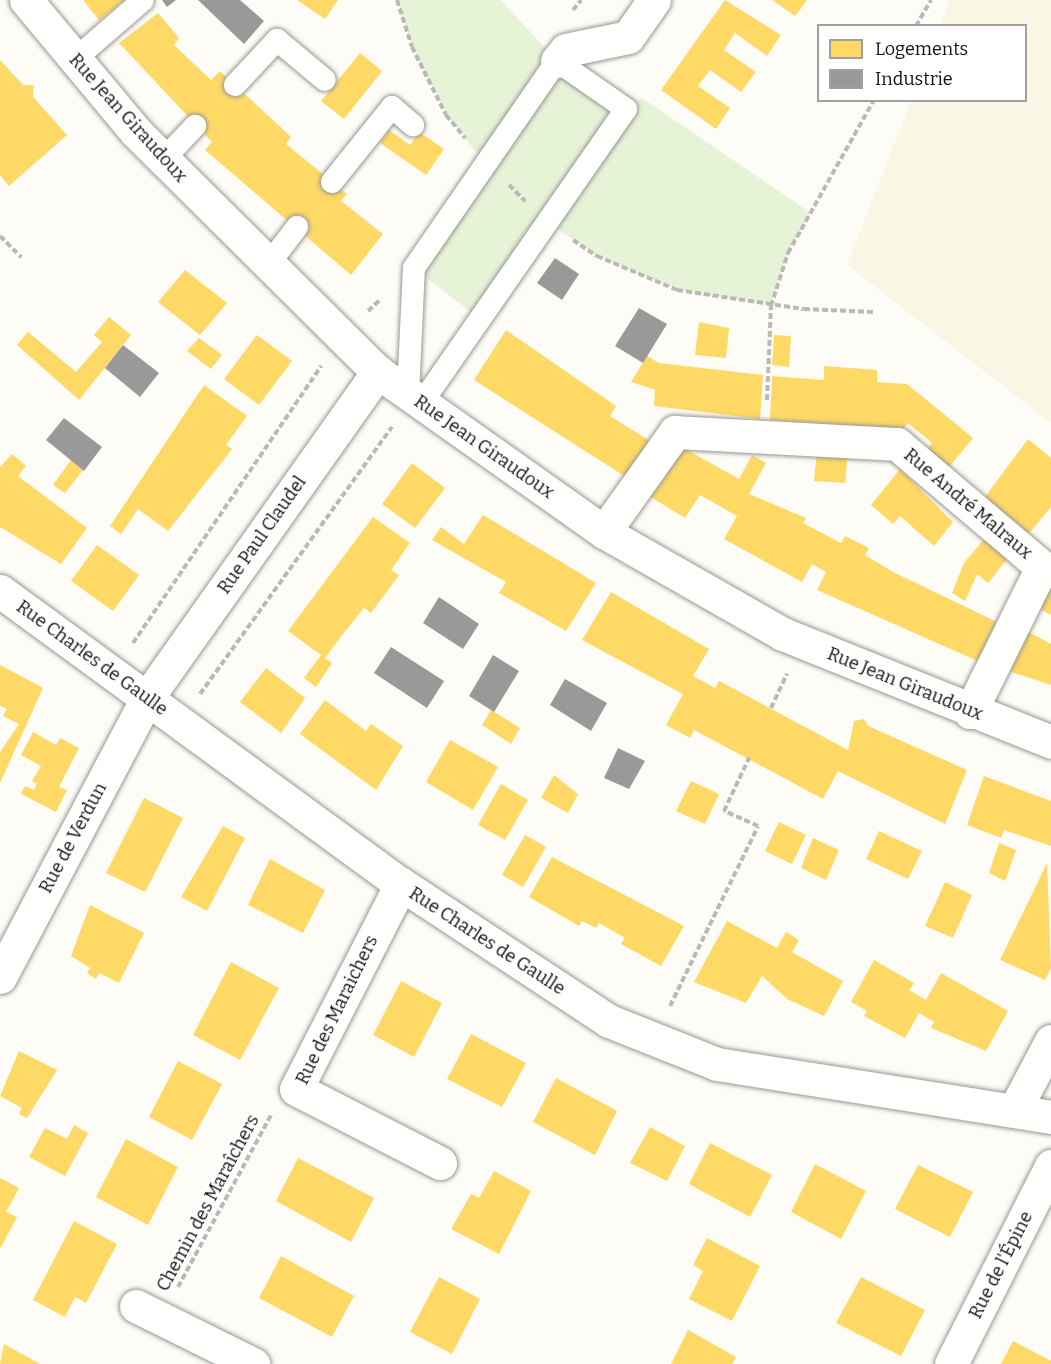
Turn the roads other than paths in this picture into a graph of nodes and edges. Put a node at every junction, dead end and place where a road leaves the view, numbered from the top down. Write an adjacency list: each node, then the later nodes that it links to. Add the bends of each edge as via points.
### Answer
1 (26, 0): 4 (street, Rue Jean Giraudoux)
2 (143, 0): 4 (lane)
3 (654, 0): 5 (street, via 628,37 566,50)
4 (74, 60): 10 (street, Rue Jean Giraudoux)
5 (557, 61): 15 (lane, via 414,268); 15 (lane, via 626,109)
6 (325, 80): 7 (lane, via 277,40)
7 (235, 85)
8 (413, 124): 11 (lane, via 392,107)
9 (195, 126): 10 (lane)
10 (163, 160): 13 (street, Rue Jean Giraudoux)
11 (332, 182)
12 (297, 227): 13 (lane)
13 (268, 265): 14 (street, Rue Jean Giraudoux)
14 (378, 372): 15 (street, Rue Jean Giraudoux); 18 (street, Rue Paul Claudel)
15 (414, 398): 16 (street, Rue Jean Giraudoux)
16 (604, 532): 19 (street, Rue Jean Giraudoux, via 783,634); 19 (street, Rue André Malraux, via 675,432 897,444 1042,567)
17 (0, 591): 18 (street, Rue Charles de Gaulle)
18 (147, 698): 21 (street, Rue Charles de Gaulle); 22 (street, Rue de Verdun)
19 (970, 712): 20 (street, Rue Jean Giraudoux)
20 (1051, 742)
21 (401, 884): 24 (street, Rue Charles de Gaulle, via 609,1021 717,1064); 26 (street, Rue des Maraichers, via 296,1089)
22 (0, 977)
23 (1051, 1041): 24 (street)
24 (1015, 1110): 25 (street, Rue Charles de Gaulle)
25 (1051, 1117)
26 (440, 1163)
27 (1051, 1166): 30 (street, Rue de l'Épine)
28 (149, 1312): 29 (street)
29 (253, 1364)
30 (951, 1364)

